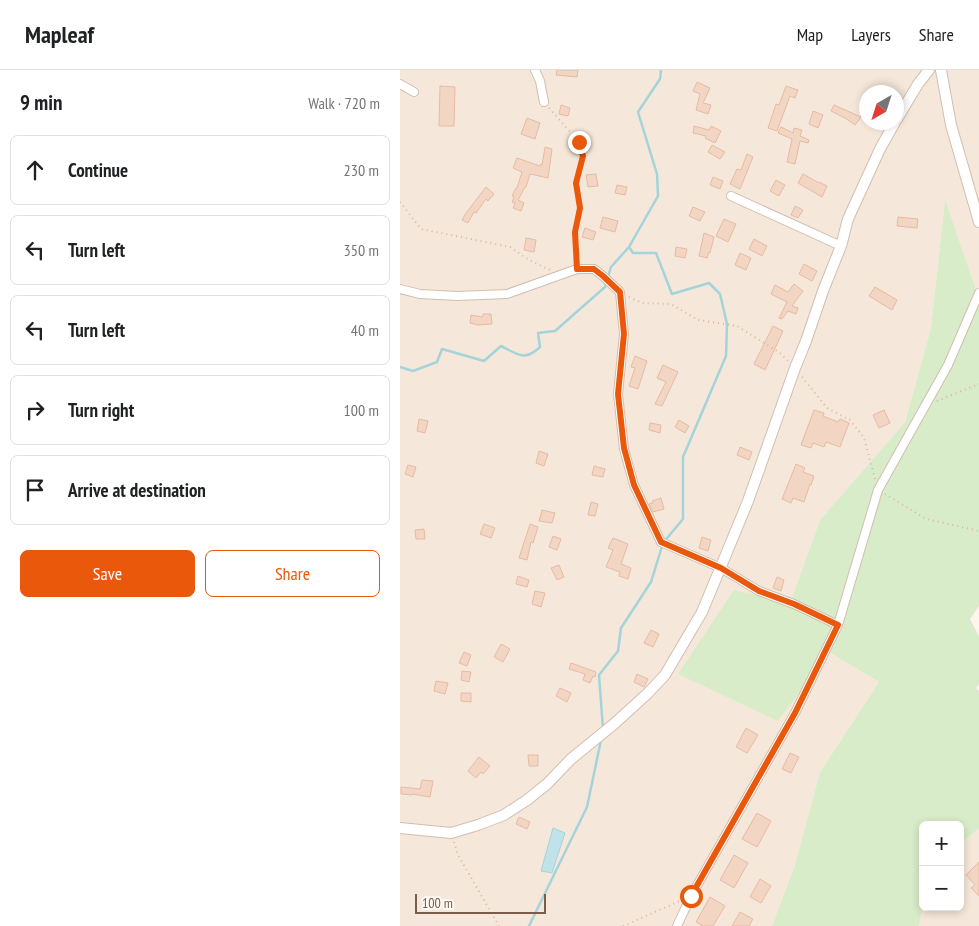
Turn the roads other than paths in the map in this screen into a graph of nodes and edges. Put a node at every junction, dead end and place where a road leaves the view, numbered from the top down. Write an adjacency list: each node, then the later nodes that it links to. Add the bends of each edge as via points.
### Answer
1 (534, 70): 6 (street, via 540,80)
2 (928, 70): 7 (street)
3 (941, 70): 10 (street, via 951,125)
4 (400, 84): 5 (street)
5 (414, 92)
6 (544, 102)
7 (904, 106)
8 (891, 130): 11 (street, via 848,219)
9 (731, 196): 11 (street)
10 (979, 222)
11 (841, 246): 14 (street, via 752,492)
12 (400, 288): 14 (street, via 420,294 506,294 577,269 594,269 603,276 620,292 624,334 618,394 624,448 634,485 661,542)
13 (979, 293): 15 (street, via 948,365 878,490)
14 (721, 568): 15 (street, via 759,591); 16 (street, via 702,612 665,675 547,784 504,814 478,825 451,833)
15 (838, 625): 17 (street, via 795,713)
16 (400, 828)
17 (677, 926)

